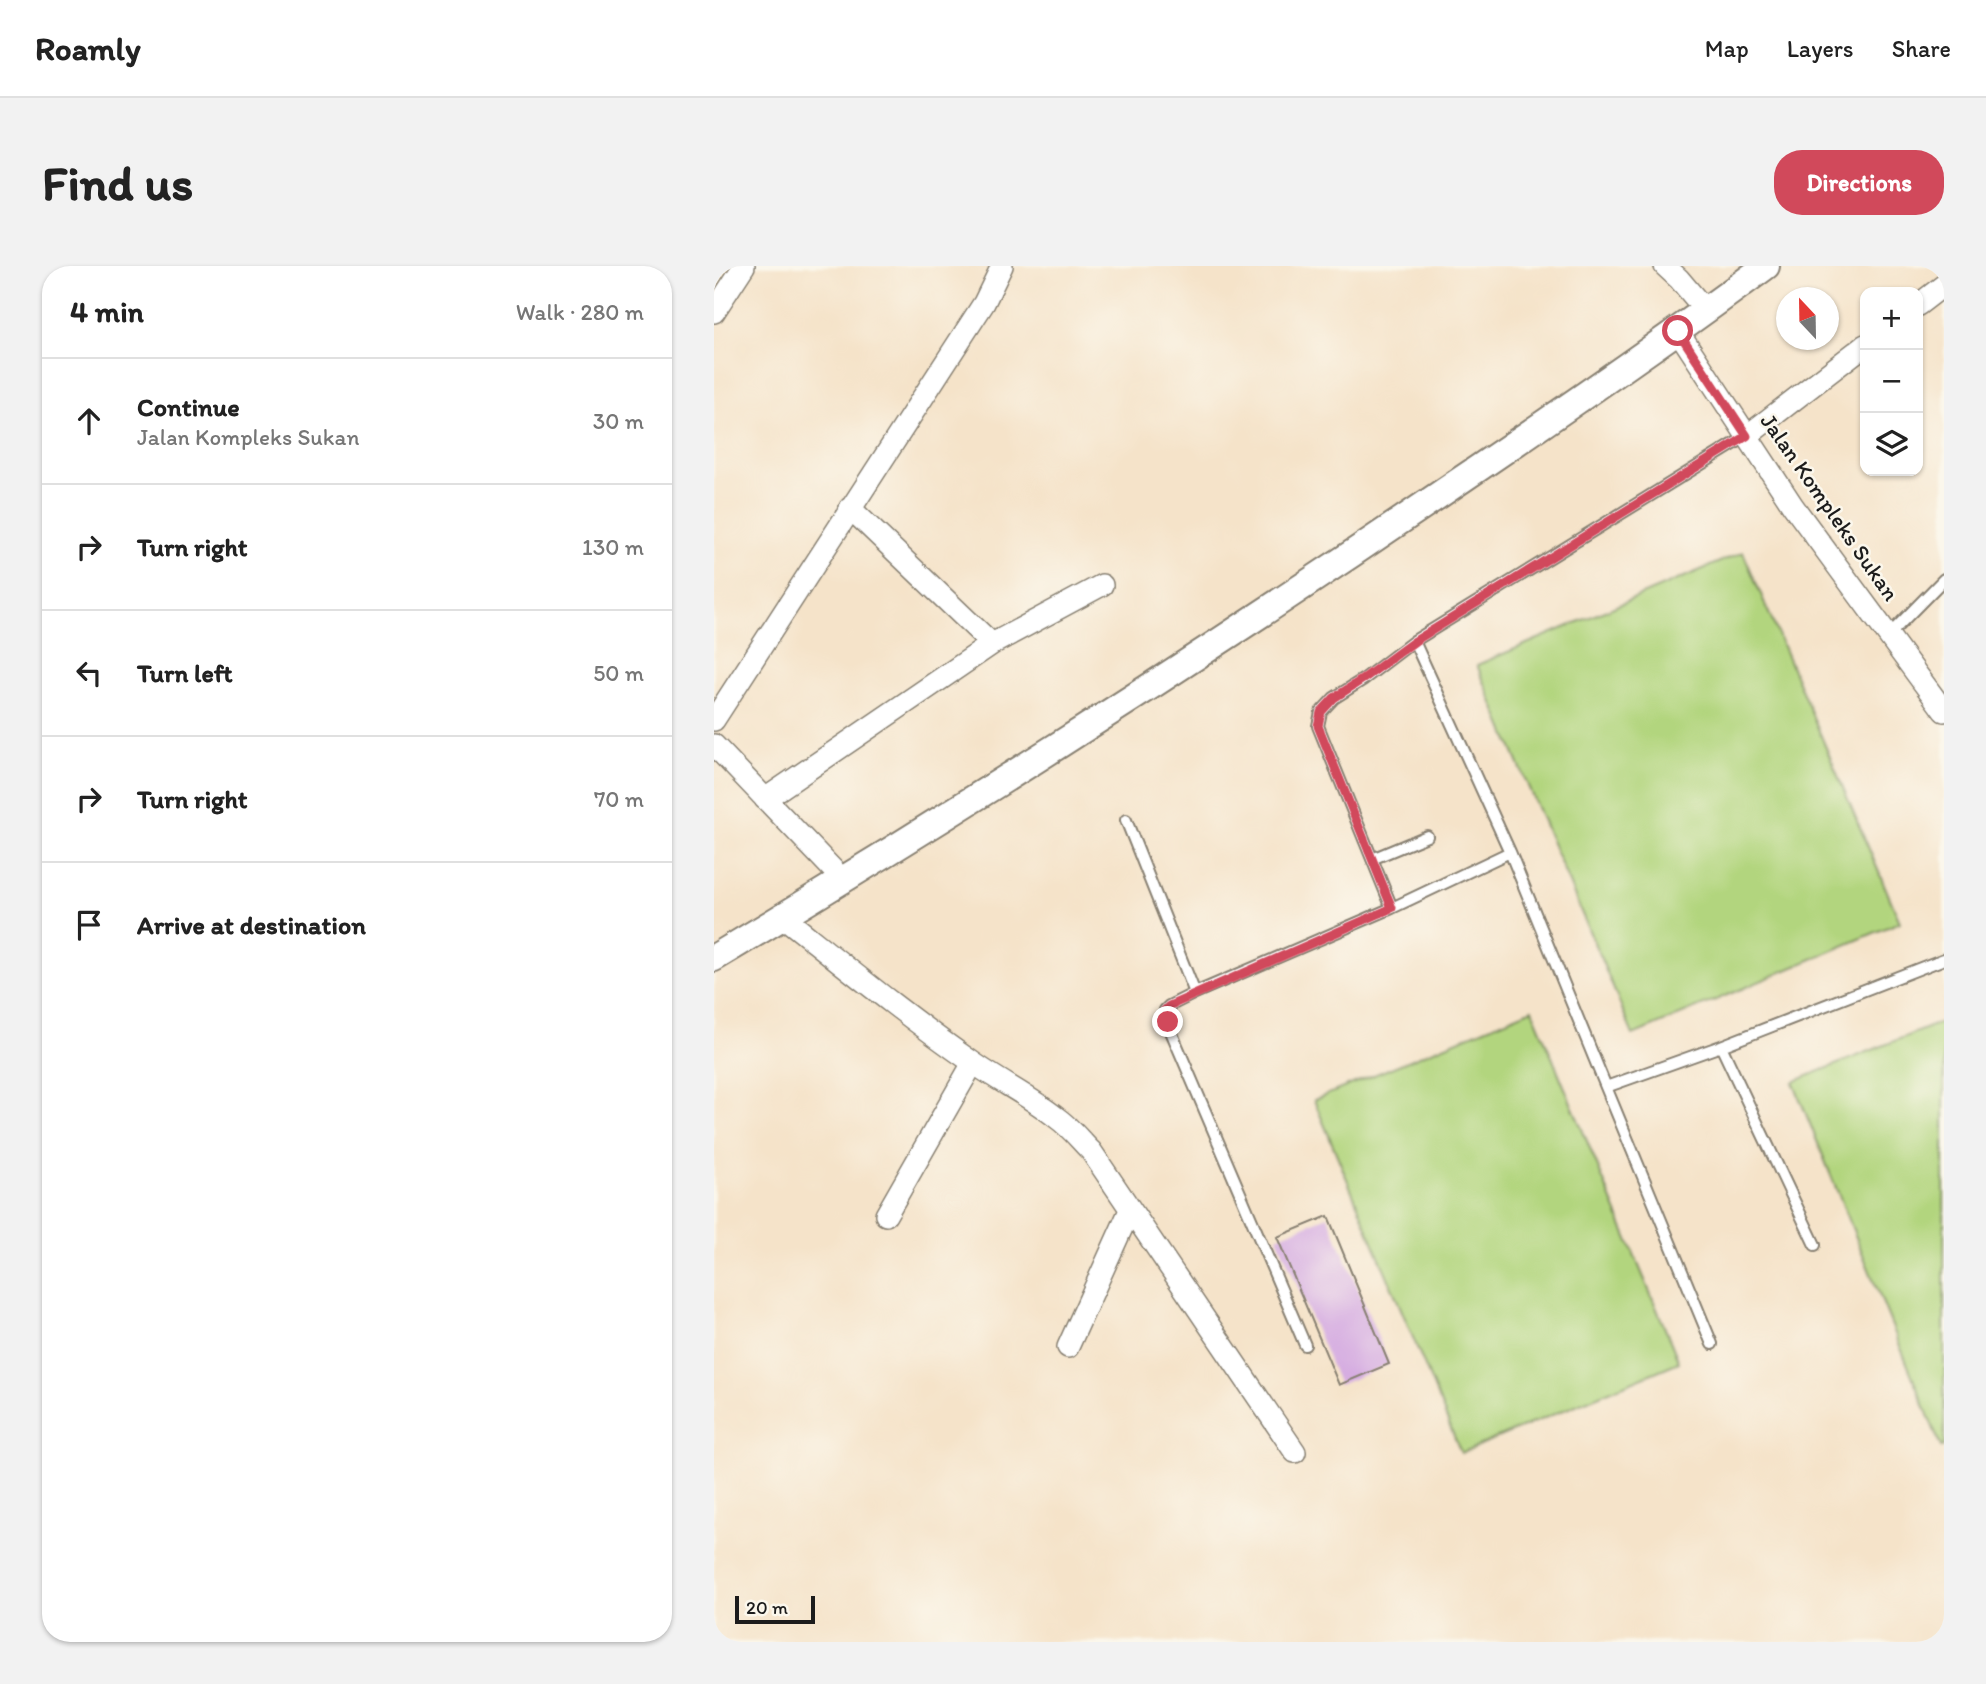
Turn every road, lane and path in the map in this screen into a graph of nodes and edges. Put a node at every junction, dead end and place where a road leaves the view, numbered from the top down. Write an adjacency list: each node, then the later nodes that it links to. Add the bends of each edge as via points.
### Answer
1 (744, 266): 8 (street)
2 (1002, 266): 12 (street, via 984,303)
3 (1665, 266): 7 (street)
4 (1766, 266): 7 (street)
5 (1944, 285): 6 (street)
6 (1923, 301)
7 (1706, 311): 9 (street)
8 (714, 312)
9 (1678, 331): 11 (street, Jalan Kompleks Sukan); 26 (street, via 1294,594 1054,749)
10 (1860, 349): 11 (street)
11 (1747, 436): 15 (street, Jalan Kompleks Sukan); 16 (lane)
12 (850, 508): 17 (street); 19 (street)
13 (1944, 579): 15 (lane)
14 (1102, 584): 17 (street)
15 (1889, 635): 18 (street, Jalan Kompleks Sukan)
16 (1415, 641): 24 (lane); 25 (lane, via 1334,698 1321,712 1318,726)
17 (992, 644): 21 (street)
18 (1944, 711)
19 (714, 720)
20 (714, 744): 21 (street)
21 (765, 799): 26 (street)
22 (1126, 820): 31 (lane)
23 (1427, 836): 25 (lane)
24 (1510, 852): 27 (lane); 34 (lane)
25 (1372, 859): 27 (lane)
26 (842, 878): 28 (street)
27 (1392, 908): 31 (lane)
28 (782, 916): 29 (street); 33 (street)
29 (714, 957)
30 (1944, 960): 32 (lane)
31 (1195, 993): 39 (lane, via 1169,1006 1164,1015)
32 (1721, 1045): 34 (lane); 37 (lane)
33 (973, 1063): 35 (street, via 1060,1119 1091,1152); 36 (street)
34 (1606, 1087): 38 (lane)
35 (1130, 1210): 40 (street); 41 (street)
36 (886, 1215)
37 (1815, 1245)
38 (1712, 1344)
39 (1305, 1345)
40 (1068, 1347)
41 (1295, 1452)

